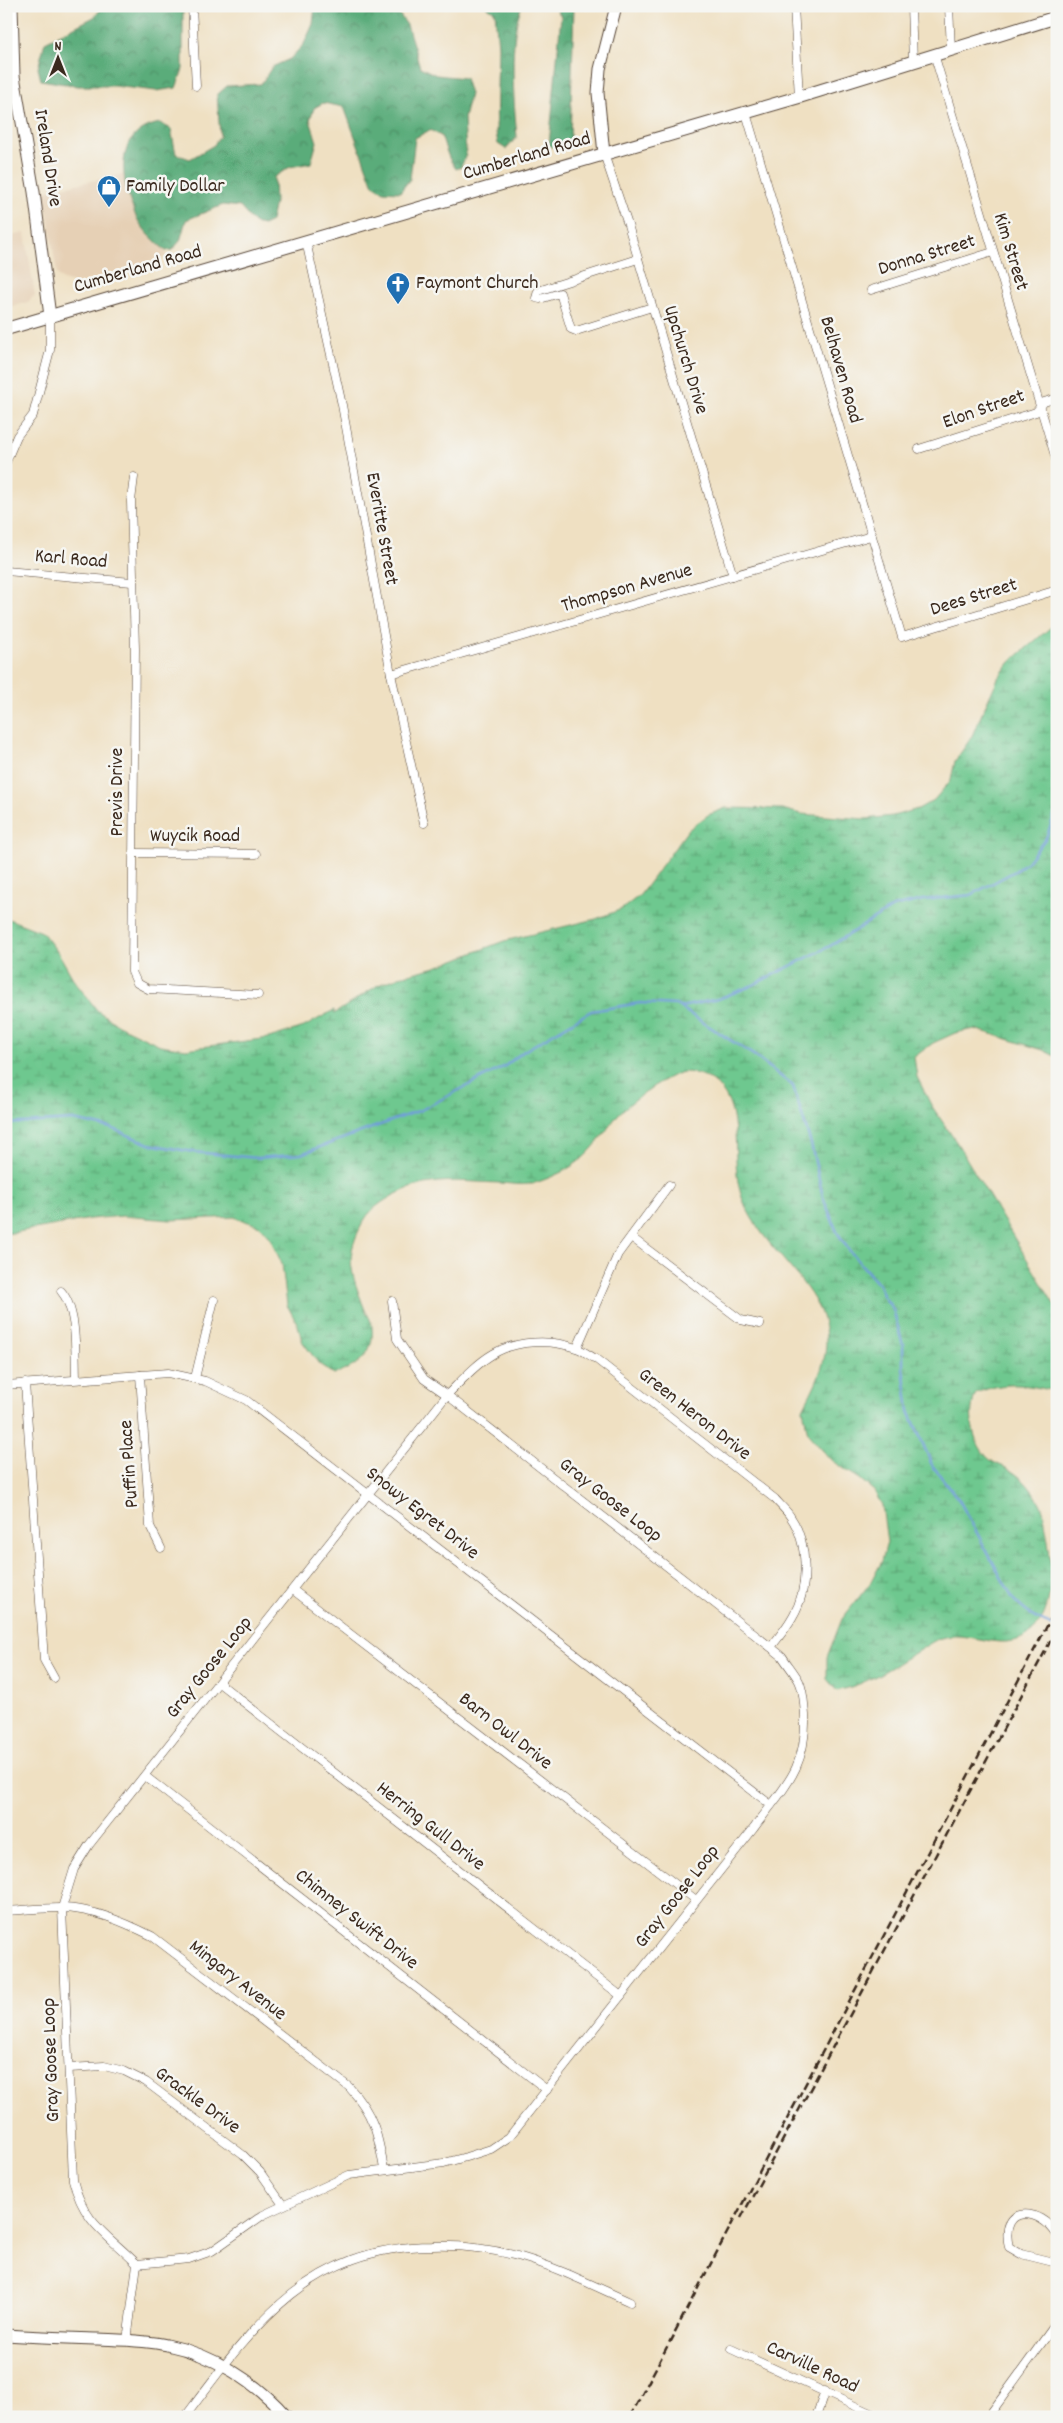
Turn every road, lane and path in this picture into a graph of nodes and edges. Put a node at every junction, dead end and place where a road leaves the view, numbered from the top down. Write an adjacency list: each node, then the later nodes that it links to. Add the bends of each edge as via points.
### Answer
1 (12, 6): 8 (street, Ireland Drive)
2 (192, 6): 12 (street)
3 (616, 6): 15 (street, via 600,69 598,93)
4 (794, 6): 13 (street)
5 (910, 6): 11 (street)
6 (949, 6): 9 (street)
7 (1057, 17): 9 (main road, Cumberland Road)
8 (10, 46): 21 (street, Ireland Drive)
9 (951, 50): 10 (main road, Cumberland Road)
10 (934, 54): 11 (main road, Cumberland Road); 17 (street, Kim Street)
11 (914, 61): 13 (main road, Cumberland Road)
12 (196, 86)
13 (799, 97): 14 (main road, Cumberland Road)
14 (746, 113): 15 (main road, Cumberland Road); 29 (street, Belhaven Road)
15 (604, 154): 16 (main road, Cumberland Road); 18 (street, Upchurch Drive)
16 (306, 241): 21 (main road, Cumberland Road); 35 (street, Everitte Street, via 342,405)
17 (993, 252): 19 (street, Donna Street); 24 (street, Kim Street)
18 (638, 259): 20 (street, Upchurch Drive); 20 (street, via 538,291 536,298 560,293 571,328 576,331)
19 (871, 290)
20 (652, 307): 31 (street, Upchurch Drive)
21 (50, 316): 22 (main road, Cumberland Road); 27 (street, via 50,350 33,415 17,436)
22 (6, 329)
23 (1057, 398): 24 (street, Elon Street)
24 (1040, 406): 25 (street, Elon Street, via 1036,412); 26 (street, Kim Street)
25 (918, 449)
26 (1056, 460)
27 (6, 462)
28 (134, 477): 32 (street, Previs Drive, via 131,501)
29 (871, 536): 31 (street, Thompson Avenue); 34 (street, Belhaven Road)
30 (6, 571): 32 (street, Karl Road)
31 (733, 576): 35 (street, Thompson Avenue)
32 (132, 582): 37 (street, Previs Drive, via 135,649)
33 (1057, 590): 34 (street, Dees Street)
34 (902, 637)
35 (391, 674): 36 (street, Everitte Street)
36 (424, 823)
37 (134, 853): 38 (street, Wuycik Road); 39 (street, Previs Drive, via 132,972 137,983 148,989)
38 (256, 854)
39 (258, 995)
40 (669, 1185): 41 (street)
41 (632, 1237): 45 (street, via 741,1320); 46 (street, via 608,1272)
42 (61, 1292): 49 (street, via 67,1298 72,1317)
43 (214, 1300): 48 (street)
44 (392, 1301): 52 (street, via 398,1339 424,1379)
45 (760, 1324)
46 (578, 1348): 52 (street, Green Heron Drive, via 544,1343 510,1347 477,1365); 56 (street, Green Heron Drive, via 775,1499 791,1517 800,1538 803,1591 794,1615)
47 (140, 1374): 48 (street, Snowy Egret Drive, via 168,1373); 49 (street, Snowy Egret Drive); 54 (street, Puffin Place, via 150,1526)
48 (195, 1378): 53 (street, Snowy Egret Drive, via 246,1400)
49 (76, 1379): 50 (street, Snowy Egret Drive)
50 (25, 1383): 51 (street, Snowy Egret Drive); 57 (street, via 44,1660)
51 (6, 1385)
52 (447, 1395): 53 (street, Gray Goose Loop); 56 (street, Gray Goose Loop)
53 (369, 1494): 55 (street, Gray Goose Loop); 60 (street, Snowy Egret Drive)
54 (161, 1548)
55 (293, 1590): 58 (street, Gray Goose Loop); 61 (street, Barn Owl Drive)
56 (771, 1648): 60 (street, Gray Goose Loop, via 782,1656 800,1683 806,1737 801,1760)
57 (54, 1678)
58 (219, 1683): 59 (street, Gray Goose Loop); 64 (street, Herring Gull Drive)
59 (145, 1776): 62 (street, Gray Goose Loop, via 89,1845 74,1869); 66 (street, Chimney Swift Drive)
60 (771, 1805): 61 (street, Gray Goose Loop)
61 (696, 1900): 64 (street, Gray Goose Loop)
62 (62, 1908): 63 (street, Mingary Avenue); 65 (street, Gray Goose Loop); 67 (street, Mingary Avenue, via 109,1917 152,1936 349,2088 364,2103 377,2130)
63 (6, 1911)
64 (621, 1996): 66 (street, Gray Goose Loop)
65 (68, 2068): 68 (street, Grackle Drive, via 104,2066 146,2082 243,2155 260,2172); 71 (street, Gray Goose Loop, via 73,2180 78,2199 105,2237)
66 (548, 2090): 67 (street, Gray Goose Loop, via 509,2138 491,2149 444,2163)
67 (384, 2169): 68 (street, Gray Goose Loop, via 349,2175)
68 (283, 2206): 71 (street, Gray Goose Loop, via 248,2225 212,2251 188,2259)
69 (1057, 2235): 70 (street, via 1042,2218 1024,2214 1015,2216 1008,2223 1006,2236 1009,2247 1021,2254)
70 (1057, 2263)
71 (137, 2264): 75 (street)
72 (630, 2302): 77 (street, via 553,2269 496,2251 449,2245 392,2248 365,2253 340,2263 294,2291 253,2330)
73 (1057, 2322): 83 (street)
74 (6, 2336): 75 (street)
75 (127, 2340): 77 (street, via 167,2345 204,2356)
76 (731, 2349): 78 (street, Carville Road)
77 (223, 2366): 79 (street); 80 (street, via 266,2395)
78 (825, 2391): 81 (street); 82 (street, Carville Road)
79 (185, 2417)
80 (287, 2417)
81 (816, 2417)
82 (879, 2417)
83 (988, 2417)

